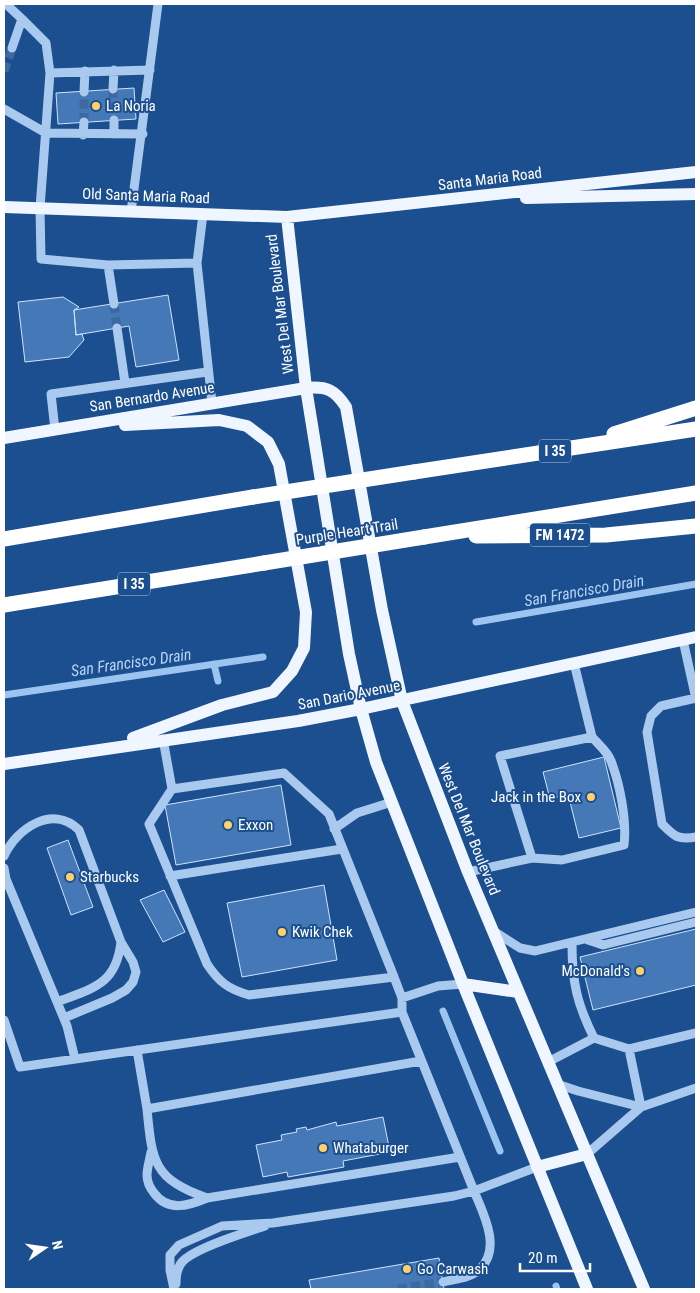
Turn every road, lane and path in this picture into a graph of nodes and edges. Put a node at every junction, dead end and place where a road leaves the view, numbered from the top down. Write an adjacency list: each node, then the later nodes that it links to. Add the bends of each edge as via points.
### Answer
1 (6, 4): 3 (lane)
2 (158, 4): 6 (lane)
3 (22, 19): 4 (lane); 8 (lane, via 46,43)
4 (12, 48)
5 (114, 70): 6 (lane); 7 (lane); 9 (lane)
6 (150, 70): 16 (lane)
7 (85, 71): 8 (lane); 10 (lane)
8 (50, 73): 14 (lane)
9 (113, 89)
10 (84, 92)
11 (4, 109): 14 (lane)
12 (114, 120): 15 (lane)
13 (84, 122): 17 (lane)
14 (46, 133): 17 (lane); 22 (lane)
15 (114, 134): 16 (lane); 17 (lane)
16 (143, 134): 23 (lane)
17 (83, 135)
18 (696, 172): 20 (main road, Santa Maria Road)
19 (696, 194): 20 (main road)
20 (445, 201): 25 (main road, Santa Maria Road)
21 (4, 207): 22 (main road, Old Santa Maria Road)
22 (40, 208): 23 (main road, Old Santa Maria Road); 27 (lane, via 41,259)
23 (131, 212): 24 (main road, Old Santa Maria Road)
24 (203, 214): 25 (main road, Old Santa Maria Road); 26 (lane)
25 (287, 217): 32 (main road, West Del Mar Boulevard)
26 (198, 264): 27 (lane); 30 (lane)
27 (108, 265): 28 (lane)
28 (114, 304)
29 (117, 328): 31 (lane)
30 (207, 372): 31 (lane); 33 (lane)
31 (125, 383): 36 (lane, via 51,394)
32 (306, 388): 33 (main road, San Bernardo Avenue); 47 (main road, West Del Mar Boulevard, via 330,388 346,407 382,610); 48 (main road, West Del Mar Boulevard)
33 (212, 404): 36 (main road, San Bernardo Avenue)
34 (696, 408): 38 (highway)
35 (696, 429): 38 (highway, I 35)
36 (55, 430): 37 (main road, San Bernardo Avenue); 51 (main road, via 218,420 246,426 268,442 280,464 306,612 304,648 292,671 273,692 222,705)
37 (4, 438)
38 (569, 449): 42 (highway, I 35, bridge)
39 (696, 494): 41 (highway, Purple Heart Trail / I 35)
40 (696, 526): 41 (highway, FM 1472, via 606,535)
41 (424, 537): 43 (highway, Purple Heart Trail / I 35, bridge)
42 (4, 539)
43 (4, 605)
44 (693, 638): 45 (main road, San Dario Avenue); 46 (lane)
45 (574, 664): 47 (main road, San Dario Avenue); 49 (lane)
46 (696, 698): 56 (lane, via 661,706 651,716 647,732 662,824 683,840)
47 (402, 701): 48 (main road, San Dario Avenue); 61 (main road, West Del Mar Boulevard)
48 (361, 710): 50 (main road, San Dario Avenue); 54 (main road, West Del Mar Boulevard)
49 (592, 737): 59 (lane, via 500,756); 59 (lane, via 611,760 623,811 624,845 562,860)
50 (163, 739): 51 (main road, San Dario Avenue); 53 (lane)
51 (109, 747): 52 (main road, San Dario Avenue)
52 (4, 764)
53 (172, 789): 55 (lane, via 284,773 329,814); 62 (lane, via 149,824)
54 (392, 802): 55 (lane, via 357,814); 71 (main road, West Del Mar Boulevard)
55 (334, 829): 57 (lane)
56 (696, 837)
57 (342, 849): 62 (lane); 70 (lane)
58 (4, 856): 68 (lane, via 21,831 38,822 63,819 72,823 79,830)
59 (532, 858): 61 (lane)
60 (4, 868): 63 (lane)
61 (468, 872): 66 (main road, West Del Mar Boulevard)
62 (170, 876): 70 (lane, via 207,964 217,980 230,990 249,995 280,993)
63 (5, 879): 74 (lane)
64 (696, 912): 67 (lane)
65 (696, 922): 67 (lane, via 603,945)
66 (492, 929): 69 (lane, via 520,948 535,951); 72 (main road, West Del Mar Boulevard)
67 (587, 940): 69 (lane)
68 (121, 942): 74 (lane, via 113,973 103,983); 76 (lane, via 136,972 133,982 112,998)
69 (572, 944): 79 (lane, via 572,975 582,1013)
70 (394, 977): 73 (lane)
71 (463, 984): 72 (main road); 73 (lane, via 438,986); 92 (main road, West Del Mar Boulevard)
72 (518, 992): 84 (main road, West Del Mar Boulevard)
73 (402, 998): 75 (lane)
74 (57, 1002): 76 (lane)
75 (402, 1012): 81 (lane); 83 (lane)
76 (64, 1018): 82 (lane)
77 (4, 1020): 82 (lane, via 20,1067)
78 (696, 1033): 80 (lane)
79 (594, 1038): 80 (lane); 84 (lane)
80 (629, 1049): 87 (lane)
81 (137, 1050): 82 (lane); 88 (lane)
82 (75, 1059)
83 (421, 1061): 88 (lane); 91 (lane)
84 (548, 1062): 85 (main road, West Del Mar Boulevard)
85 (557, 1084): 87 (lane); 90 (main road, West Del Mar Boulevard)
86 (696, 1088): 87 (lane)
87 (641, 1106): 90 (lane)
88 (147, 1109): 89 (lane)
89 (151, 1152): 94 (lane, via 163,1174 175,1186); 94 (lane, via 147,1175 159,1200 170,1206 180,1206)
90 (587, 1154): 92 (main road); 99 (main road, West Del Mar Boulevard)
91 (460, 1157): 93 (lane); 94 (lane)
92 (537, 1167): 93 (lane); 98 (main road, West Del Mar Boulevard)
93 (474, 1191): 95 (lane); 96 (lane, via 490,1238 489,1255 480,1269 468,1276)
94 (206, 1198)
95 (272, 1224): 97 (lane, via 233,1237 182,1261); 97 (lane, via 222,1226 179,1245 170,1255)
96 (443, 1282)
97 (175, 1289)
98 (587, 1289)
99 (644, 1289)

